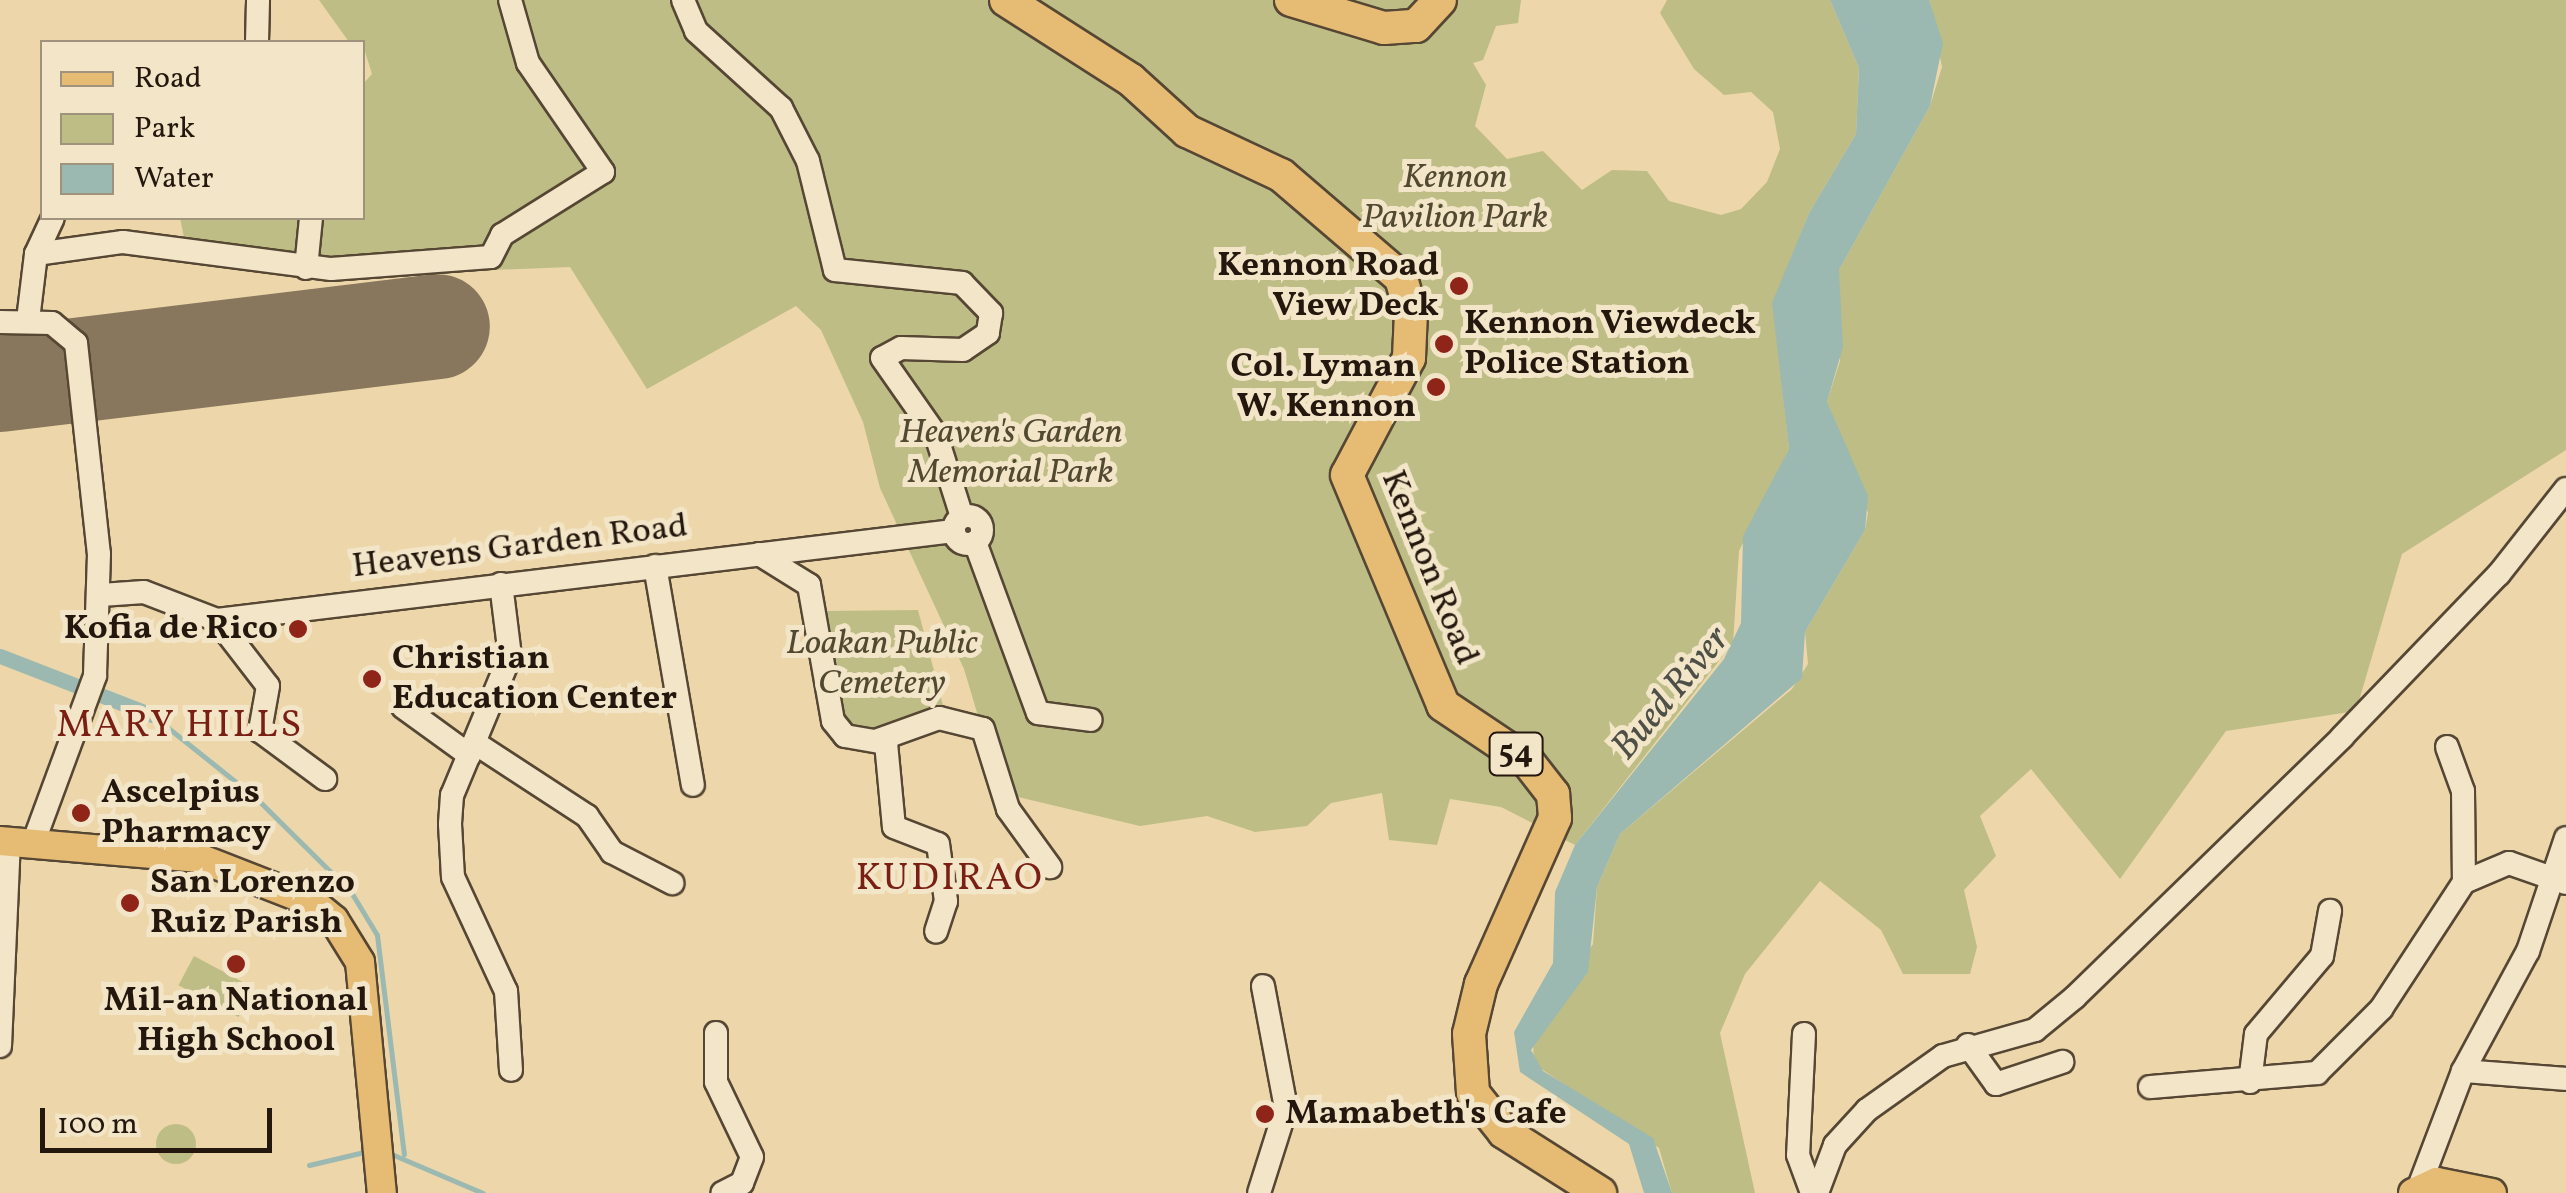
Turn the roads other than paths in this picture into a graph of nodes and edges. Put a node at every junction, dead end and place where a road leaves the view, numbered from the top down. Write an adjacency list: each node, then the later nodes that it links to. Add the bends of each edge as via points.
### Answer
1 (258, 0): 7 (street)
2 (510, 0): 11 (street, via 528,63 604,172 502,235 492,256)
3 (684, 0): 15 (street, via 689,24 781,108 808,161 834,270 962,282 991,314 988,333 963,350 902,348 882,358 936,435)
4 (1006, 0): 51 (highway, Kennon Road / 54, via 1132,80 1187,131 1281,175 1401,278 1412,312 1408,358 1347,475 1442,705 1528,762 1553,794 1555,818 1481,984 1469,1034 1473,1093 1504,1132)
5 (1291, 0): 6 (highway, via 1404,28 1430,18)
6 (1440, 0)
7 (257, 40)
8 (52, 220): 10 (street)
9 (311, 220): 11 (street)
10 (36, 254): 11 (street, via 123,242); 12 (street)
11 (306, 268)
12 (28, 320): 13 (street); 19 (street, via 69,330 76,344)
13 (0, 322)
14 (2566, 489): 39 (street, via 2499,574 2342,738 2075,996 2034,1030)
15 (964, 530): 16 (street, Heavens Garden Road); 22 (street, via 1032,703 1049,716)
16 (754, 552): 17 (street, Heavens Garden Road); 23 (street, via 809,585 838,730)
17 (655, 566): 18 (street, Heavens Garden Road); 27 (street)
18 (501, 584): 20 (street, Heavens Garden Road); 25 (street, via 510,656)
19 (101, 595): 20 (street, Heavens Garden Road, via 144,592); 29 (street, via 95,676)
20 (218, 620): 26 (street, via 268,686 260,731)
21 (403, 707): 25 (street)
22 (1090, 720)
23 (878, 740): 30 (street, via 939,718 983,729 1008,809); 35 (street, via 894,774 894,827 938,844 946,901)
24 (2447, 747): 33 (street, via 2463,791)
25 (472, 749): 32 (street, via 587,816 612,852); 42 (street, via 452,795 453,877 506,990)
26 (325, 778)
27 (694, 785)
28 (2566, 838): 31 (street)
29 (14, 842): 40 (street); 47 (main road, via 199,858 312,902 360,962)
30 (1050, 867)
31 (2558, 881): 33 (street, via 2509,863); 43 (street)
32 (672, 882)
33 (2464, 882): 45 (street, via 2381,1009 2332,1062 2296,1080)
34 (2330, 911): 45 (street, via 2322,956 2256,1034)
35 (936, 931)
36 (1263, 986): 50 (street, via 1286,1108)
37 (716, 1033): 49 (street, via 716,1082 752,1157 742,1183)
38 (1804, 1034): 52 (street, via 1798,1155)
39 (1968, 1045): 41 (street, via 1996,1084); 52 (street, via 1849,1126)
40 (0, 1046)
41 (2062, 1062)
42 (511, 1070)
43 (2463, 1070): 44 (street); 48 (street)
44 (2566, 1079)
45 (2250, 1082): 46 (street)
46 (2150, 1087)
47 (380, 1184)
48 (2416, 1190): 53 (main road)
49 (722, 1193)
50 (1259, 1193)
51 (1600, 1193)
52 (1814, 1193)
53 (2492, 1193)

